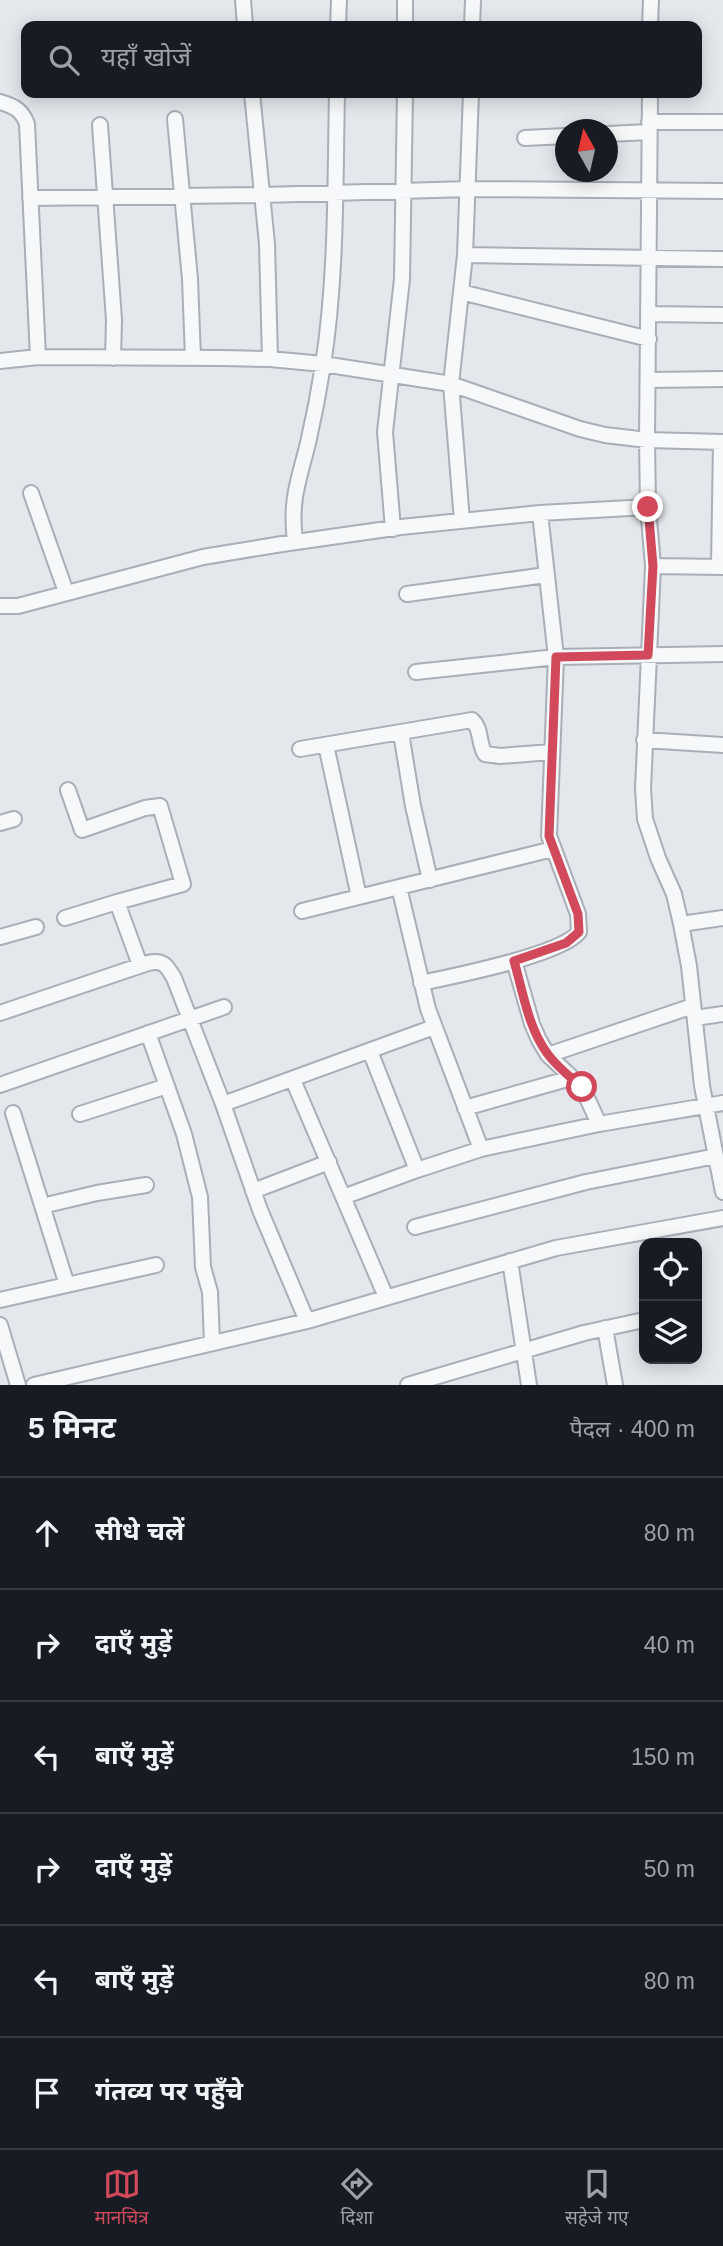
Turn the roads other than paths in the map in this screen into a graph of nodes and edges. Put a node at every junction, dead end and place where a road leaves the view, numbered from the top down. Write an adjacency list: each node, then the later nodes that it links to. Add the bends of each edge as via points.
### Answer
1 (243, 0): 6 (street)
2 (339, 0): 7 (street)
3 (405, 0): 8 (street)
4 (472, 0): 9 (street)
5 (651, 0): 10 (street)
6 (245, 21)
7 (338, 21)
8 (405, 21)
9 (472, 21)
10 (650, 21)
11 (253, 98): 29 (street)
12 (337, 98): 28 (street)
13 (405, 98): 25 (street)
14 (471, 98): 24 (street)
15 (650, 98): 20 (street)
16 (3, 103): 32 (street, via 24,114 27,124)
17 (175, 120): 30 (street)
18 (723, 121): 20 (street)
19 (100, 125): 31 (street)
20 (649, 127): 21 (street); 26 (street)
21 (618, 132)
22 (555, 136): 23 (street)
23 (525, 138)
24 (469, 188): 25 (street); 26 (street); 33 (street)
25 (404, 190): 28 (street); 46 (street, via 402,279)
26 (649, 190): 27 (street); 34 (street)
27 (723, 191)
28 (335, 192): 29 (street); 45 (street)
29 (263, 195): 30 (street); 43 (street)
30 (182, 196): 31 (street); 42 (street)
31 (106, 197): 32 (street); 41 (street)
32 (30, 198): 40 (street)
33 (465, 255): 34 (street); 36 (street)
34 (650, 258): 35 (street); 37 (street)
35 (723, 259)
36 (461, 292): 39 (street); 49 (street)
37 (649, 314): 38 (street); 39 (street)
38 (723, 315)
39 (649, 339): 48 (street)
40 (38, 357): 41 (street); 44 (street)
41 (113, 358): 42 (street)
42 (193, 358): 43 (street)
43 (270, 359): 45 (street)
44 (0, 361)
45 (323, 364): 46 (street); 58 (street, via 294,491)
46 (390, 374): 49 (street); 57 (street, via 385,432)
47 (723, 379): 48 (street)
48 (649, 380): 50 (street)
49 (451, 384): 50 (street, via 580,429); 56 (street)
50 (647, 440): 51 (street); 54 (street)
51 (722, 442): 52 (street)
52 (722, 483): 60 (street)
53 (31, 494): 62 (street)
54 (648, 507): 55 (street); 59 (street)
55 (540, 513): 56 (street); 61 (street)
56 (462, 521): 57 (street)
57 (393, 529): 58 (street)
58 (295, 542): 62 (street, via 203,557)
59 (653, 566): 60 (street); 66 (street)
60 (721, 567)
61 (546, 575): 63 (street); 67 (street)
62 (66, 592): 64 (street, via 18,606)
63 (407, 594)
64 (0, 606)
65 (723, 654): 66 (street)
66 (648, 655): 67 (street); 70 (street)
67 (556, 657): 68 (street); 74 (street)
68 (416, 672)
69 (401, 733): 71 (street); 74 (street, via 472,720 485,754); 77 (street)
70 (644, 740): 72 (street); 84 (street, via 645,819)
71 (326, 744): 73 (street); 79 (street)
72 (723, 745)
73 (300, 748)
74 (552, 752): 76 (street, via 549,836)
75 (68, 790): 80 (street, via 82,830 160,806 183,884)
76 (553, 849): 77 (street); 87 (street, via 578,914 579,932 566,943)
77 (430, 880): 78 (street)
78 (399, 887): 79 (street); 89 (street)
79 (359, 897): 81 (street)
80 (117, 902): 82 (street); 88 (street)
81 (302, 911)
82 (65, 918)
83 (723, 918): 84 (street)
84 (681, 924): 91 (street)
85 (36, 927): 86 (street)
86 (0, 937)
87 (514, 961): 89 (street); 98 (street, via 531,1024)
88 (140, 965): 92 (street); 94 (street, via 156,961 167,966)
89 (422, 984): 95 (street)
90 (224, 1007): 94 (street)
91 (694, 1012): 93 (street); 98 (street); 105 (street)
92 (0, 1013)
93 (723, 1014)
94 (189, 1019): 96 (street); 104 (street)
95 (434, 1027): 97 (street); 106 (street)
96 (148, 1033): 101 (street); 102 (street)
97 (370, 1051): 100 (street); 113 (street)
98 (548, 1055): 99 (street)
99 (571, 1078): 106 (street); 109 (street, via 582,1087)
100 (293, 1080): 104 (street); 112 (street)
101 (0, 1085)
102 (167, 1086): 108 (street); 130 (street, via 200,1196)
103 (723, 1103): 105 (street)
104 (223, 1104): 115 (street)
105 (706, 1105): 109 (street); 111 (street)
106 (465, 1108): 110 (street)
107 (13, 1113): 118 (street)
108 (80, 1115)
109 (599, 1124): 110 (street)
110 (481, 1149): 113 (street)
111 (716, 1156): 116 (street); 120 (street, via 586,1182)
112 (329, 1162): 115 (street); 117 (street)
113 (417, 1170): 117 (street)
114 (146, 1185): 118 (street)
115 (253, 1191): 126 (street)
116 (723, 1192)
117 (343, 1197): 124 (street)
118 (42, 1206): 123 (street)
119 (723, 1218): 121 (street, via 569,1245)
120 (415, 1227)
121 (510, 1261): 124 (street); 131 (street)
122 (156, 1265): 123 (street)
123 (67, 1285): 125 (street)
124 (386, 1297): 126 (street)
125 (0, 1300)
126 (307, 1321): 130 (street)
127 (639, 1321): 129 (street)
128 (0, 1325): 133 (street)
129 (605, 1328): 131 (street); 137 (street)
130 (212, 1343): 134 (street)
131 (524, 1350): 132 (street); 136 (street)
132 (438, 1381): 135 (street)
133 (18, 1385)
134 (34, 1385)
135 (408, 1385)
136 (529, 1385)
137 (615, 1385)

